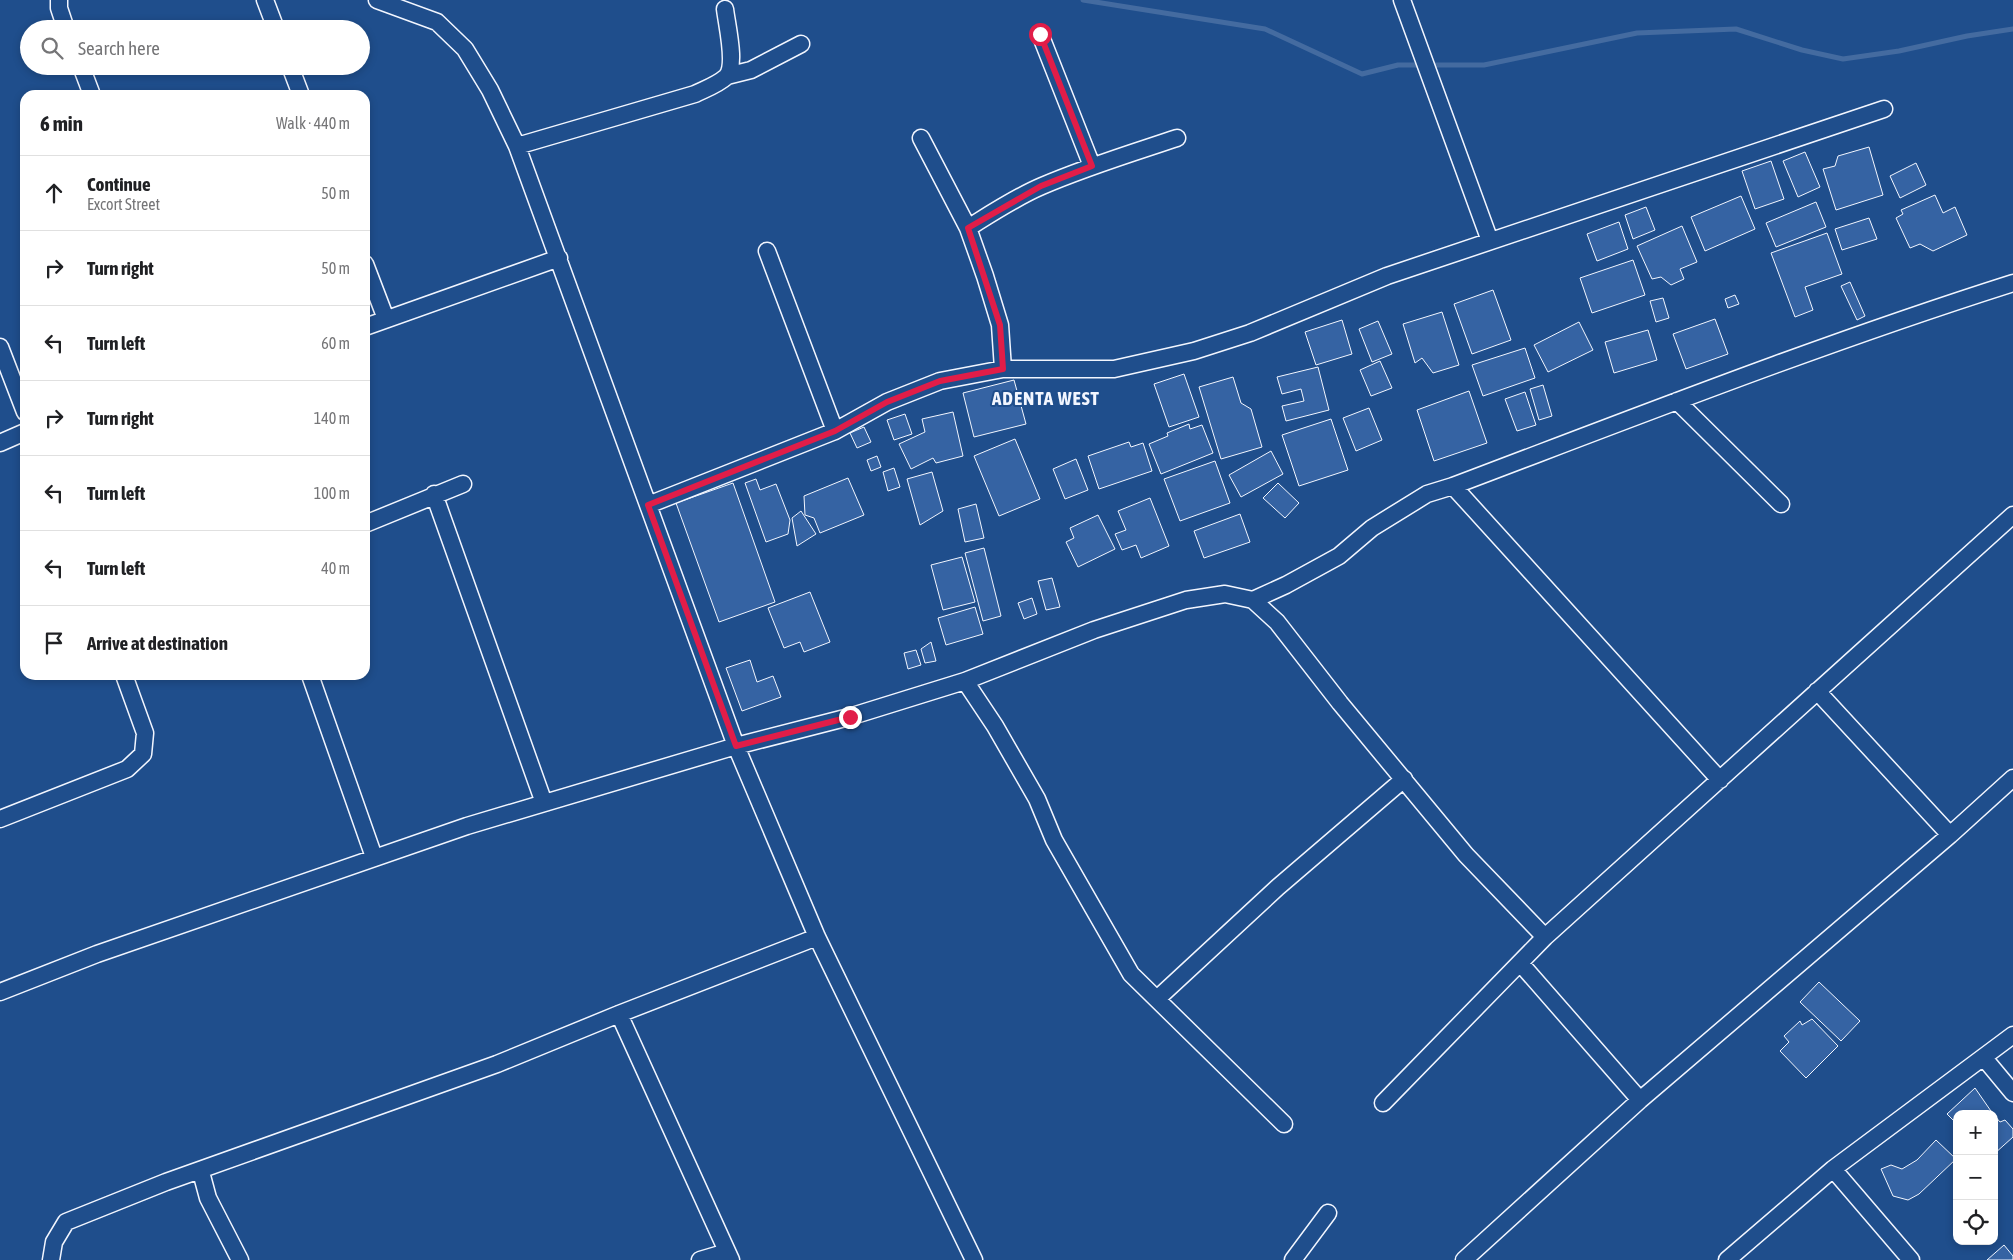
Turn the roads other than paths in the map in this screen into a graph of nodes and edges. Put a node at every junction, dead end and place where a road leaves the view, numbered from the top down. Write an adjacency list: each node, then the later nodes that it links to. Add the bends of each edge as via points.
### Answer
1 (58, 0): 6 (street)
2 (265, 0): 7 (street)
3 (377, 0): 18 (street, via 437,22 465,50 490,90)
4 (1402, 0): 21 (street)
5 (725, 9): 12 (street, via 732,67)
6 (63, 20)
7 (273, 20)
8 (1040, 34): 19 (street)
9 (801, 44): 12 (street, via 751,70)
10 (84, 75): 13 (street)
11 (293, 75): 14 (street)
12 (727, 76): 18 (street, via 695,94)
13 (90, 90)
14 (299, 90)
15 (1884, 109): 21 (street)
16 (921, 138): 20 (street)
17 (1177, 138): 19 (street)
18 (517, 146): 23 (street)
19 (1092, 166): 20 (street, via 1041,186)
20 (968, 228): 29 (street, via 1000,325)
21 (1490, 241): 29 (street, via 1387,276 1250,333 1194,351 1114,368)
22 (767, 251): 32 (street)
23 (559, 258): 26 (street); 39 (street)
24 (370, 277): 26 (street)
25 (2013, 283): 31 (street)
26 (386, 320): 27 (street)
27 (370, 325)
28 (0, 348): 30 (street)
29 (1003, 369): 32 (street, via 940,381 887,402)
30 (20, 399)
31 (1677, 401): 36 (street); 38 (street)
32 (835, 431): 39 (street)
33 (20, 434): 34 (street)
34 (0, 443)
35 (463, 484): 37 (street)
36 (1453, 486): 42 (street, via 1427,494 1372,528 1339,556); 50 (street)
37 (434, 494): 41 (street); 51 (street)
38 (1780, 504)
39 (648, 505): 47 (street)
40 (2013, 515): 46 (street)
41 (370, 522)
42 (1253, 600): 45 (street, via 1225,594 1186,600 1094,630); 49 (street, via 1277,622)
43 (126, 680): 52 (street, via 145,733 143,754 127,769)
44 (312, 680): 54 (street)
45 (965, 681): 47 (street, via 850,717); 59 (street, via 1037,799 1054,840 1131,974)
46 (1817, 691): 50 (street); 53 (street)
47 (736, 746): 51 (street); 55 (street)
48 (2013, 778): 53 (street)
49 (1404, 780): 56 (street, via 1466,855); 59 (street, via 1278,887)
50 (1720, 780): 56 (street)
51 (544, 803): 54 (street)
52 (0, 819)
53 (1950, 835): 64 (street)
54 (374, 857): 58 (street, via 97,954)
55 (817, 937): 60 (street); 74 (street)
56 (1545, 938): 57 (street)
57 (1521, 964): 64 (street); 65 (street)
58 (0, 992)
59 (1158, 998): 66 (street)
60 (619, 1014): 68 (street, via 496,1064); 70 (street)
61 (2013, 1035): 62 (street)
62 (1984, 1058): 63 (street); 67 (street)
63 (2013, 1092)
64 (1640, 1100): 76 (street)
65 (1383, 1103)
66 (1284, 1124)
67 (1833, 1169): 77 (street); 78 (street)
68 (200, 1172): 71 (street, via 166,1182 66,1222 54,1242); 72 (street, via 208,1198)
69 (1328, 1213): 75 (street)
70 (729, 1256): 73 (street)
71 (52, 1260)
72 (240, 1260)
73 (700, 1260)
74 (974, 1260)
75 (1293, 1260)
76 (1464, 1260)
77 (1727, 1260)
78 (1910, 1260)

